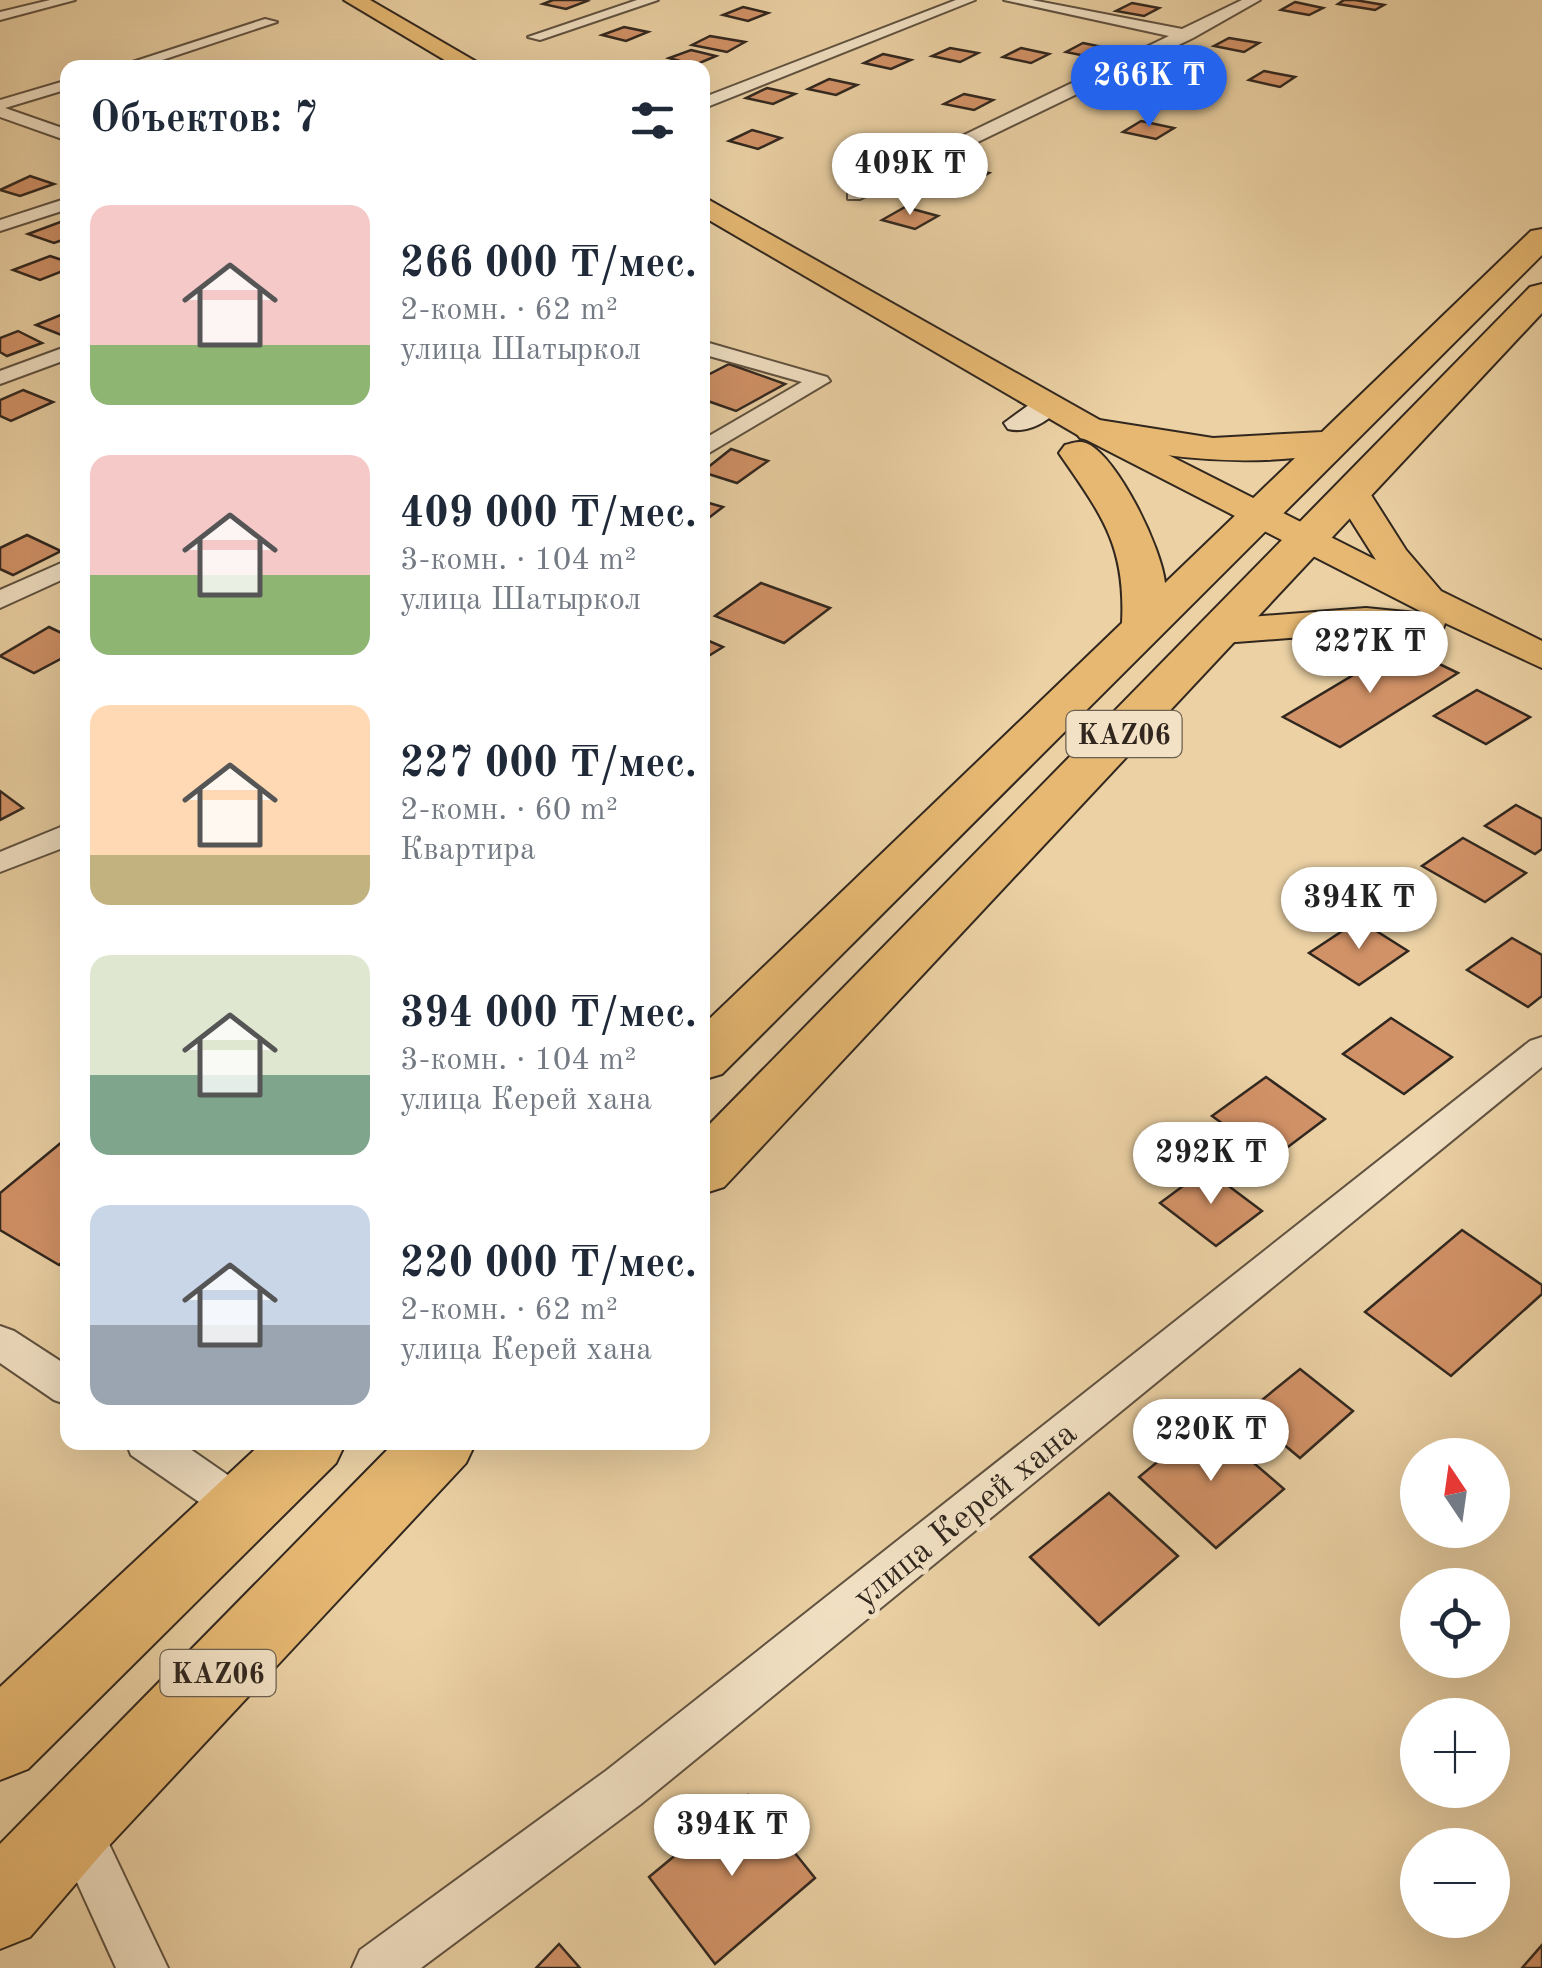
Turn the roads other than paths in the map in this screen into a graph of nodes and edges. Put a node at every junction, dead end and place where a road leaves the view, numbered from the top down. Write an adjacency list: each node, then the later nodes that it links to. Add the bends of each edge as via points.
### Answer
1 (68, 0): 8 (street)
2 (355, 0): 14 (main road)
3 (651, 0): 11 (street)
4 (968, 0): 16 (street)
5 (1011, 0): 10 (street)
6 (1253, 0): 10 (street)
7 (330, 5): 13 (main road)
8 (0, 16)
9 (270, 22): 12 (street)
10 (1188, 35): 20 (street)
11 (536, 37)
12 (147, 60)
13 (423, 60)
14 (462, 60)
15 (60, 86): 17 (street)
16 (710, 101)
17 (0, 104)
18 (0, 112): 19 (street)
19 (60, 133)
20 (854, 195)
21 (60, 206): 23 (street)
22 (710, 209): 30 (main road)
23 (0, 226)
24 (1542, 238): 32 (highway, KАZ06)
25 (710, 240): 31 (main road)
26 (1542, 294): 35 (highway, KАZ06)
27 (710, 350): 34 (street, via 820,381)
28 (60, 355): 29 (street)
29 (0, 378)
30 (1047, 405): 31 (main road); 33 (main road)
31 (1019, 423): 33 (main road)
32 (1334, 440): 33 (highway, via 1258,452); 36 (highway, KАZ06)
33 (1086, 442): 36 (main road); 41 (highway, via 1132,528 1145,574)
34 (710, 445)
35 (1353, 496): 37 (highway, KАZ06); 40 (main road)
36 (1248, 525): 37 (main road); 41 (highway, KАZ06)
37 (1298, 551): 40 (main road); 42 (highway, KАZ06)
38 (60, 571): 39 (street)
39 (0, 600)
40 (1430, 614): 42 (main road); 43 (main road); 44 (main road)
41 (1144, 627): 48 (highway, KАZ06)
42 (1224, 631): 49 (highway, KАZ06)
43 (1542, 656)
44 (1542, 681)
45 (60, 838): 46 (street)
46 (0, 862)
47 (1542, 1049): 60 (street, улица Керей хана, via 624,1787)
48 (710, 1052)
49 (710, 1163)
50 (0, 1342): 51 (street)
51 (60, 1383)
52 (158, 1450): 55 (street)
53 (303, 1450): 55 (highway, KАZ06)
54 (433, 1450): 57 (highway, KАZ06)
55 (243, 1509): 56 (highway, KАZ06)
56 (0, 1741)
57 (74, 1823): 58 (highway, KАZ06); 59 (street)
58 (0, 1908)
59 (142, 1968)
60 (378, 1968)

